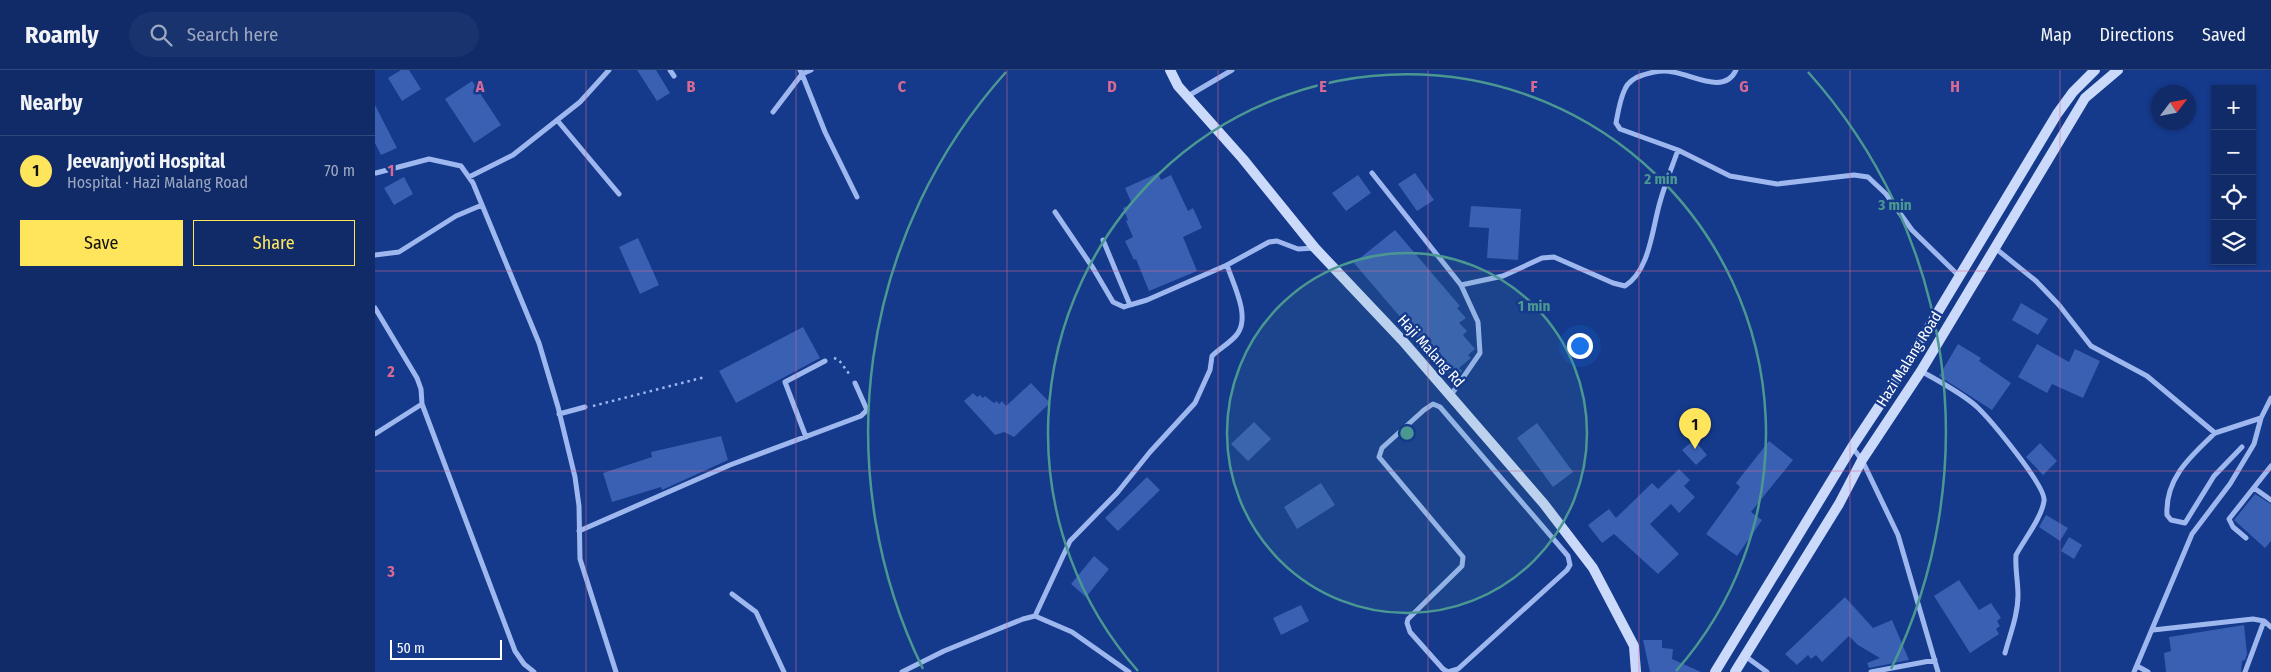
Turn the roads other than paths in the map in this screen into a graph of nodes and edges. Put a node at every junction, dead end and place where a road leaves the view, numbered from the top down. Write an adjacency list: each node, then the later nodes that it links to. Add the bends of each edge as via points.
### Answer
1 (609, 70): 13 (street, via 580,102)
2 (670, 70): 10 (street)
3 (811, 70): 9 (street)
4 (1170, 70): 11 (main road, Haji Malang Rd, via 1178,86)
5 (1231, 70): 11 (street)
6 (1736, 70): 14 (street, via 1733,77 1725,82 1711,82 1672,71 1653,72 1636,78 1625,88 1616,123 1620,129)
7 (2095, 70): 27 (main road, Hazi Malang Road, via 2057,114)
8 (2118, 70): 24 (main road, Hazi Malang Road, via 2085,98)
9 (801, 72): 12 (street); 19 (street, via 825,132)
10 (674, 76)
11 (1188, 96): 23 (main road, Haji Malang Rd)
12 (773, 112)
13 (557, 120): 17 (street, via 513,155); 18 (street)
14 (1678, 150): 27 (street, via 1730,176 1777,184 1854,175 1868,177 1886,194 1912,230); 28 (street, via 1646,257 1634,280 1625,286 1554,257 1542,258 1503,276)
15 (376, 173): 17 (street, via 429,159 461,166)
16 (1372, 173): 28 (street)
17 (469, 177): 20 (street)
18 (619, 194)
19 (857, 197)
20 (482, 205): 25 (street, via 456,216 399,252); 38 (street, via 539,343)
21 (1055, 212): 29 (street, via 1113,302 1124,307)
22 (1103, 240): 29 (street)
23 (1315, 248): 26 (street, via 1298,249 1277,241 1269,242); 34 (main road, Haji Malang Rd)
24 (1995, 248): 32 (main road, Hazi Malang Road); 40 (street, via 2059,305 2091,346 2147,376)
25 (375, 255)
26 (1227, 266): 29 (street); 54 (street, via 1242,313 1242,325 1237,334 1212,356 1210,370 1195,403 1117,494 1070,541)
27 (1960, 276): 43 (main road, Hazi Malang Road)
28 (1461, 286): 34 (street, via 1478,322 1480,354)
29 (1130, 305)
30 (375, 308): 36 (street, via 417,378)
31 (825, 361): 42 (street, via 785,382)
32 (1921, 371): 45 (main road, Hazi Malang Road); 58 (street, via 1976,407 2044,493 2043,505 2016,555 2018,596)
33 (855, 383): 42 (street, via 866,406 865,414)
34 (1451, 395): 68 (main road, Haji Malang Rd, via 1544,504 1593,568 1634,646)
35 (2271, 398): 39 (street)
36 (422, 404): 41 (street); 63 (street, via 512,643 524,664)
37 (585, 408): 38 (street)
38 (559, 414): 50 (street, via 575,477)
39 (2261, 418): 40 (street); 57 (street, via 2254,444 2230,484 2192,534)
40 (2215, 433): 44 (street, via 2178,472 2168,493 2167,515 2171,520 2185,523 2214,476)
41 (375, 434)
42 (806, 436): 50 (street, via 730,465)
43 (1852, 447): 45 (street); 49 (main road, Hazi Malang Road)
44 (2242, 447)
45 (1862, 460): 52 (main road, Hazi Malang Road); 60 (street, via 1898,535)
46 (2271, 466): 47 (street)
47 (2255, 488): 48 (street); 51 (street, via 2229,519)
48 (2271, 500)
49 (1800, 530): 52 (main road); 69 (main road, Hazi Malang Road)
50 (579, 531): 64 (street, via 580,559)
51 (2246, 538)
52 (1816, 541): 59 (main road, Hazi Malang Road)
53 (732, 594): 65 (street, via 756,612)
54 (1035, 616): 66 (street, via 944,651); 67 (street, via 1072,632)
55 (2264, 621): 56 (street); 57 (street, via 2253,619); 76 (street)
56 (2271, 627)
57 (2153, 630): 61 (street)
58 (2005, 653)
59 (1745, 656): 70 (main road, Hazi Malang Road); 71 (street)
60 (1935, 660): 72 (street); 73 (street)
61 (2137, 666): 74 (street); 75 (street)
62 (1445, 671): 62 (street, via 1458,669 1560,577 1570,561 1440,407 1433,404 1382,448 1379,457 1463,557 1462,566 1407,623 1410,632)
63 (534, 672)
64 (616, 672)
65 (784, 672)
66 (903, 672)
67 (1129, 672)
68 (1636, 672)
69 (1715, 672)
70 (1735, 672)
71 (1767, 672)
72 (1871, 672)
73 (1938, 672)
74 (2134, 672)
75 (2148, 672)
76 (2245, 672)

